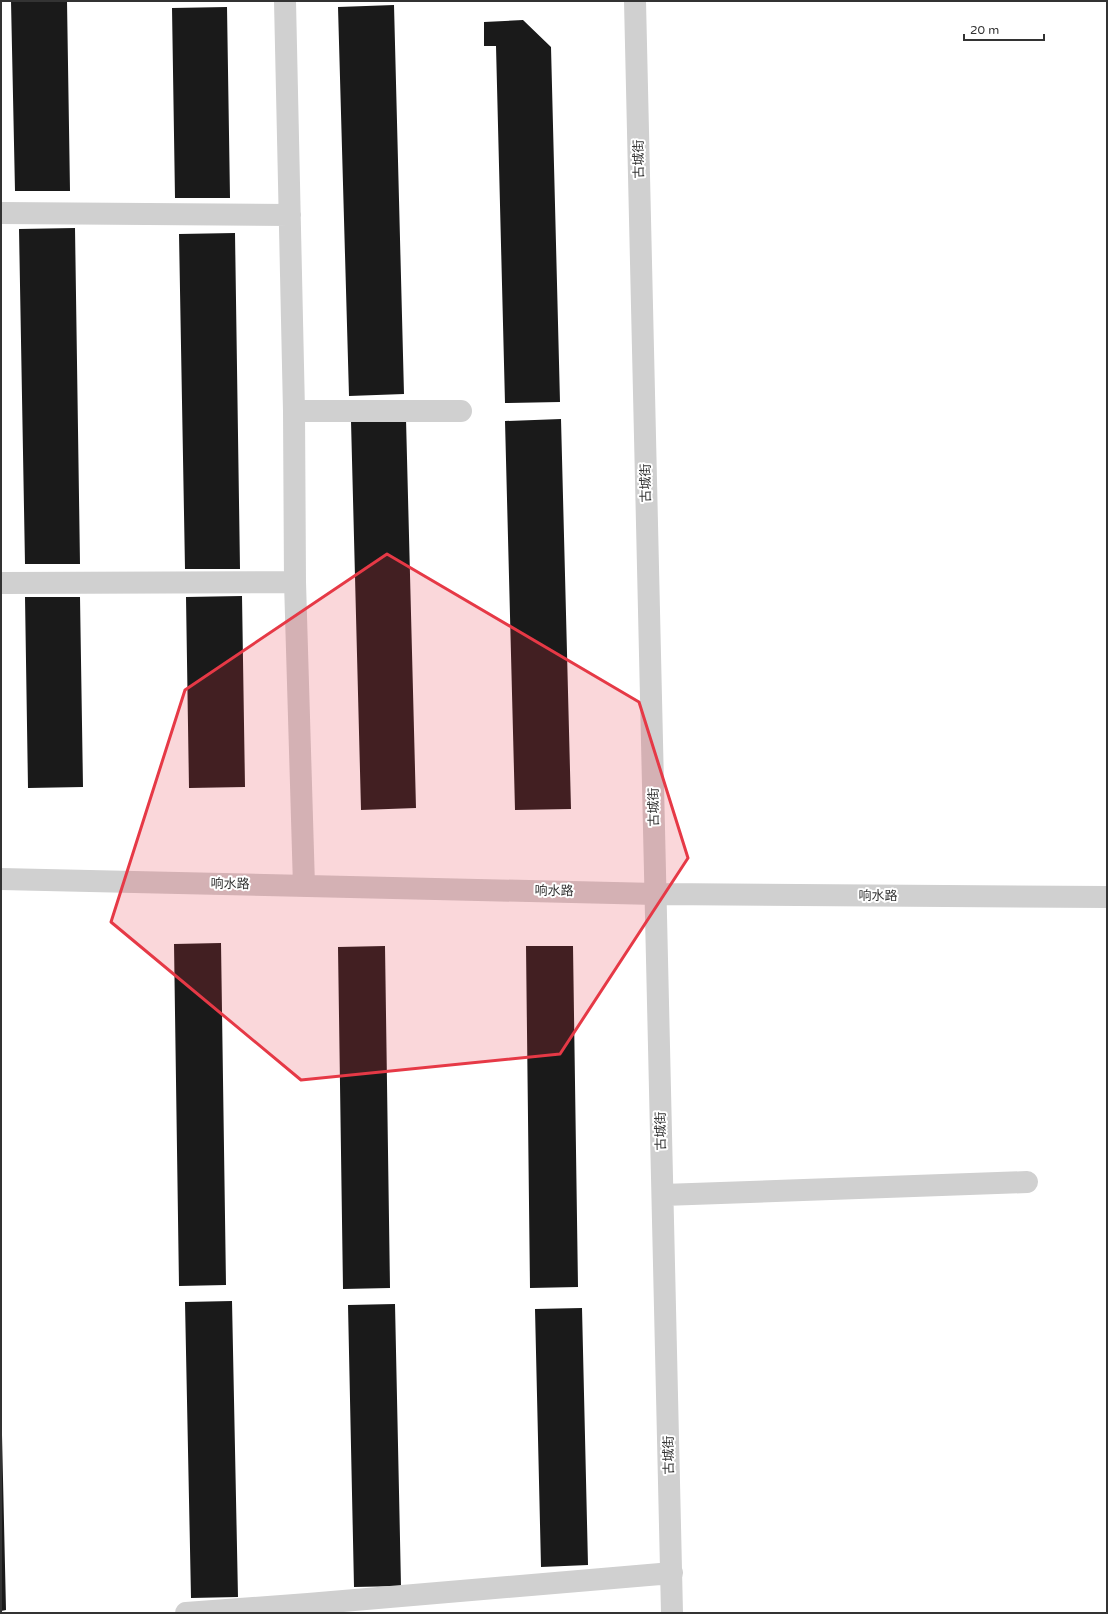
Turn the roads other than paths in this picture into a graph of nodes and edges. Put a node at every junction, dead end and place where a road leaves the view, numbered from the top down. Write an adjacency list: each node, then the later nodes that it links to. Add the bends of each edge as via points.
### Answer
1 (285, 1): 4 (street)
2 (635, 1): 11 (street, 古城街)
3 (1, 213): 4 (street)
4 (290, 215): 5 (street)
5 (294, 411): 6 (street); 7 (street)
6 (461, 411)
7 (295, 582): 8 (street); 10 (street)
8 (1, 583)
9 (1, 879): 10 (street, 响水路)
10 (304, 886): 11 (street, 响水路)
11 (656, 894): 12 (street, 响水路); 14 (street, 古城街)
12 (1107, 897)
13 (1027, 1182): 14 (street)
14 (663, 1195): 15 (street, 古城街)
15 (672, 1573): 16 (street); 17 (street, 古城街)
16 (186, 1613)
17 (672, 1613)

